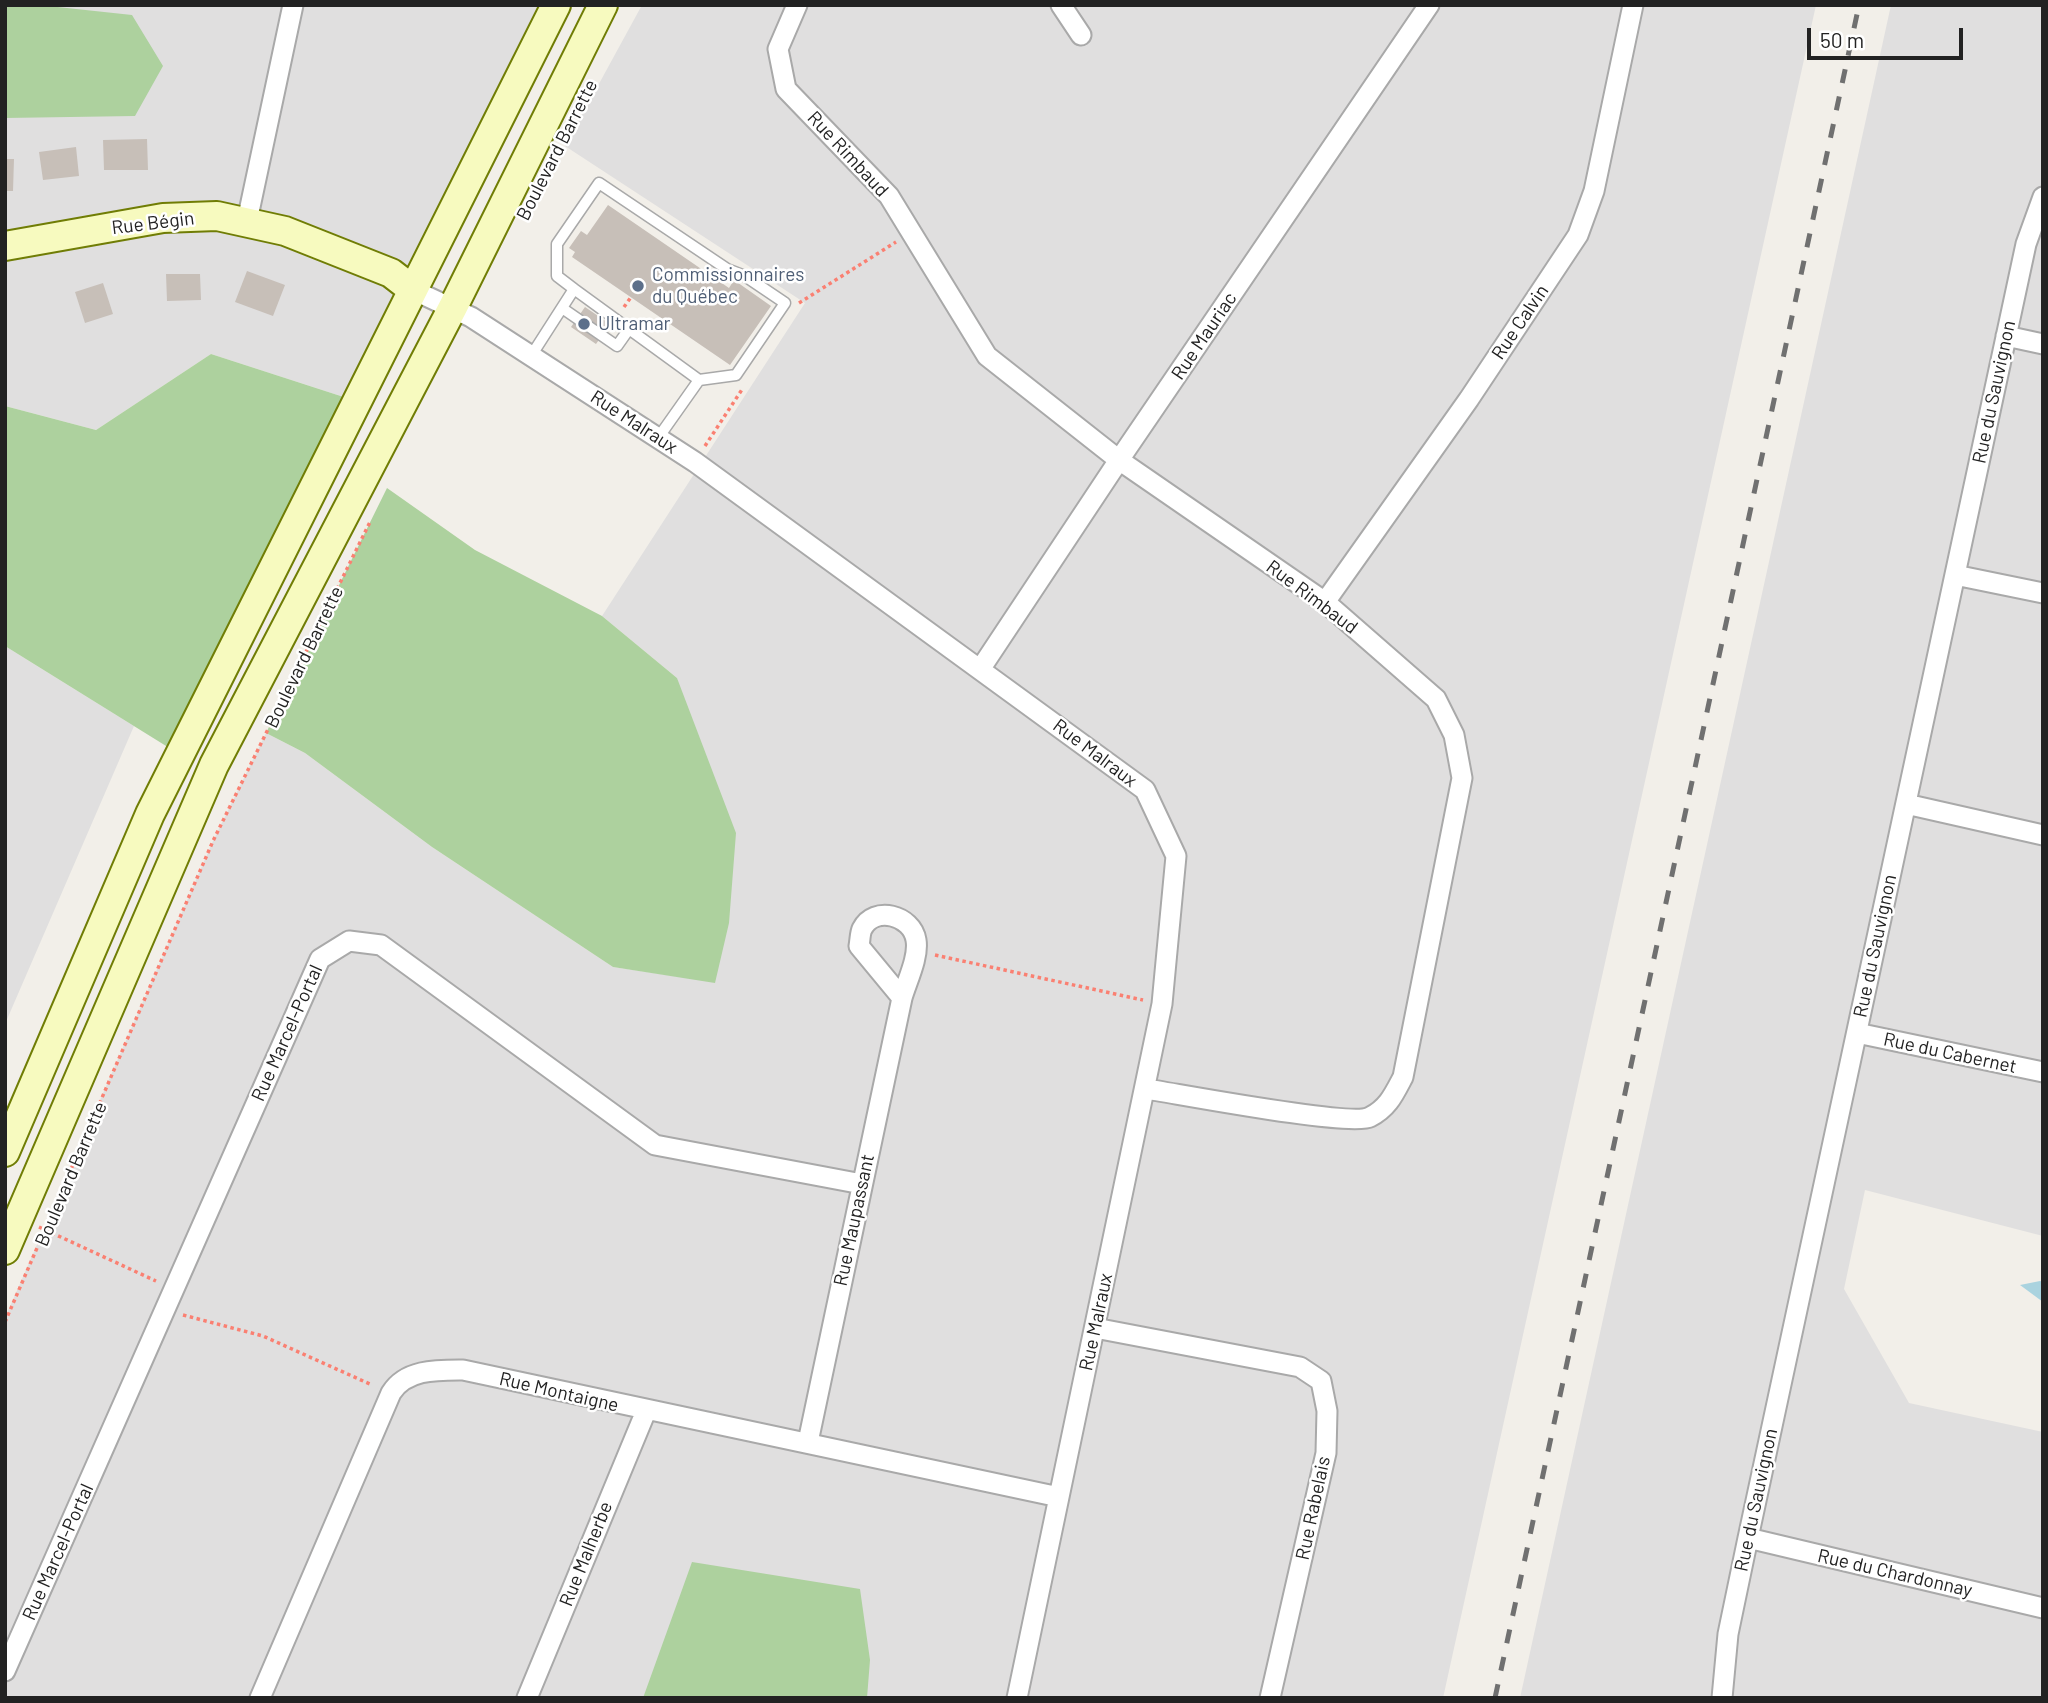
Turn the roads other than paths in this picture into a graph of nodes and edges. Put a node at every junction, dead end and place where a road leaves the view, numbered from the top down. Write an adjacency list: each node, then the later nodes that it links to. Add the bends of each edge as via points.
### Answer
1 (293, 5): 10 (street)
2 (556, 5): 13 (main road)
3 (603, 5): 14 (main road, Boulevard Barrette)
4 (797, 5): 22 (street, Rue Rimbaud, via 778,49 786,89 889,196 987,356)
5 (1061, 5): 8 (street)
6 (1429, 5): 22 (street, Rue Mauriac)
7 (1633, 5): 25 (street, Rue Calvin, via 1594,191 1578,235 1469,400)
8 (1081, 35)
9 (2043, 197): 17 (street, Rue du Sauvignon, via 2026,244)
10 (247, 221): 11 (main road, Rue Bégin, via 217,216 163,218); 13 (main road, Rue Bégin, via 391,273)
11 (5, 246)
12 (574, 289): 15 (lane); 16 (lane); 20 (lane, via 557,276 557,244 598,183 785,303 736,374)
13 (413, 290): 14 (street, Rue Malraux); 33 (main road, via 150,814)
14 (453, 307): 19 (street, Rue Malraux); 35 (main road, Boulevard Barrette, via 215,765)
15 (562, 308): 16 (lane, via 617,346); 19 (lane)
16 (629, 329): 20 (lane)
17 (2006, 336): 18 (street); 23 (street, Rue du Sauvignon)
18 (2043, 344)
19 (531, 356): 21 (street, Rue Malraux)
20 (699, 380): 21 (lane)
21 (658, 438): 26 (street, Rue Malraux)
22 (1119, 460): 25 (street, Rue Rimbaud); 26 (street, Rue Mauriac)
23 (1955, 575): 24 (street); 27 (street, Rue du Sauvignon)
24 (2043, 593)
25 (1325, 602): 32 (street, Rue Rimbaud, via 1436,699 1454,735 1462,778 1403,1076 1389,1104 1368,1119 1330,1118)
26 (981, 668): 32 (street, Rue Malraux, via 1145,790 1177,856 1162,1004)
27 (1906, 804): 28 (street); 30 (street, Rue du Sauvignon)
28 (2043, 835)
29 (902, 998): 29 (street, Rue Maupassant, via 916,951 912,929 900,917 886,914 862,929 859,946); 34 (street, Rue Maupassant)
30 (1857, 1033): 31 (street, Rue du Cabernet); 40 (street, Rue du Sauvignon)
31 (2043, 1072)
32 (1146, 1089): 36 (street, Rue Malraux)
33 (5, 1152)
34 (862, 1184): 38 (street, Rue Maupassant); 42 (street, Rue Marcel-Portal, via 655,1145 381,945 349,941 320,959)
35 (5, 1250)
36 (1095, 1328): 39 (street, Rue Malraux); 46 (street, Rue Rabelais, via 1300,1367 1321,1381 1327,1411 1326,1453)
37 (646, 1411): 38 (street, Rue Montaigne); 43 (street, Rue Montaigne, via 463,1370 431,1370 398,1382); 44 (street, Rue Malherbe)
38 (808, 1442): 39 (street, Rue Montaigne)
39 (1059, 1497): 45 (street, Rue Malraux)
40 (1748, 1538): 41 (street, Rue du Chardonnay); 47 (street, Rue du Sauvignon, via 1728,1634)
41 (2043, 1608)
42 (5, 1671)
43 (260, 1698)
44 (527, 1698)
45 (1017, 1698)
46 (1270, 1698)
47 (1722, 1698)

